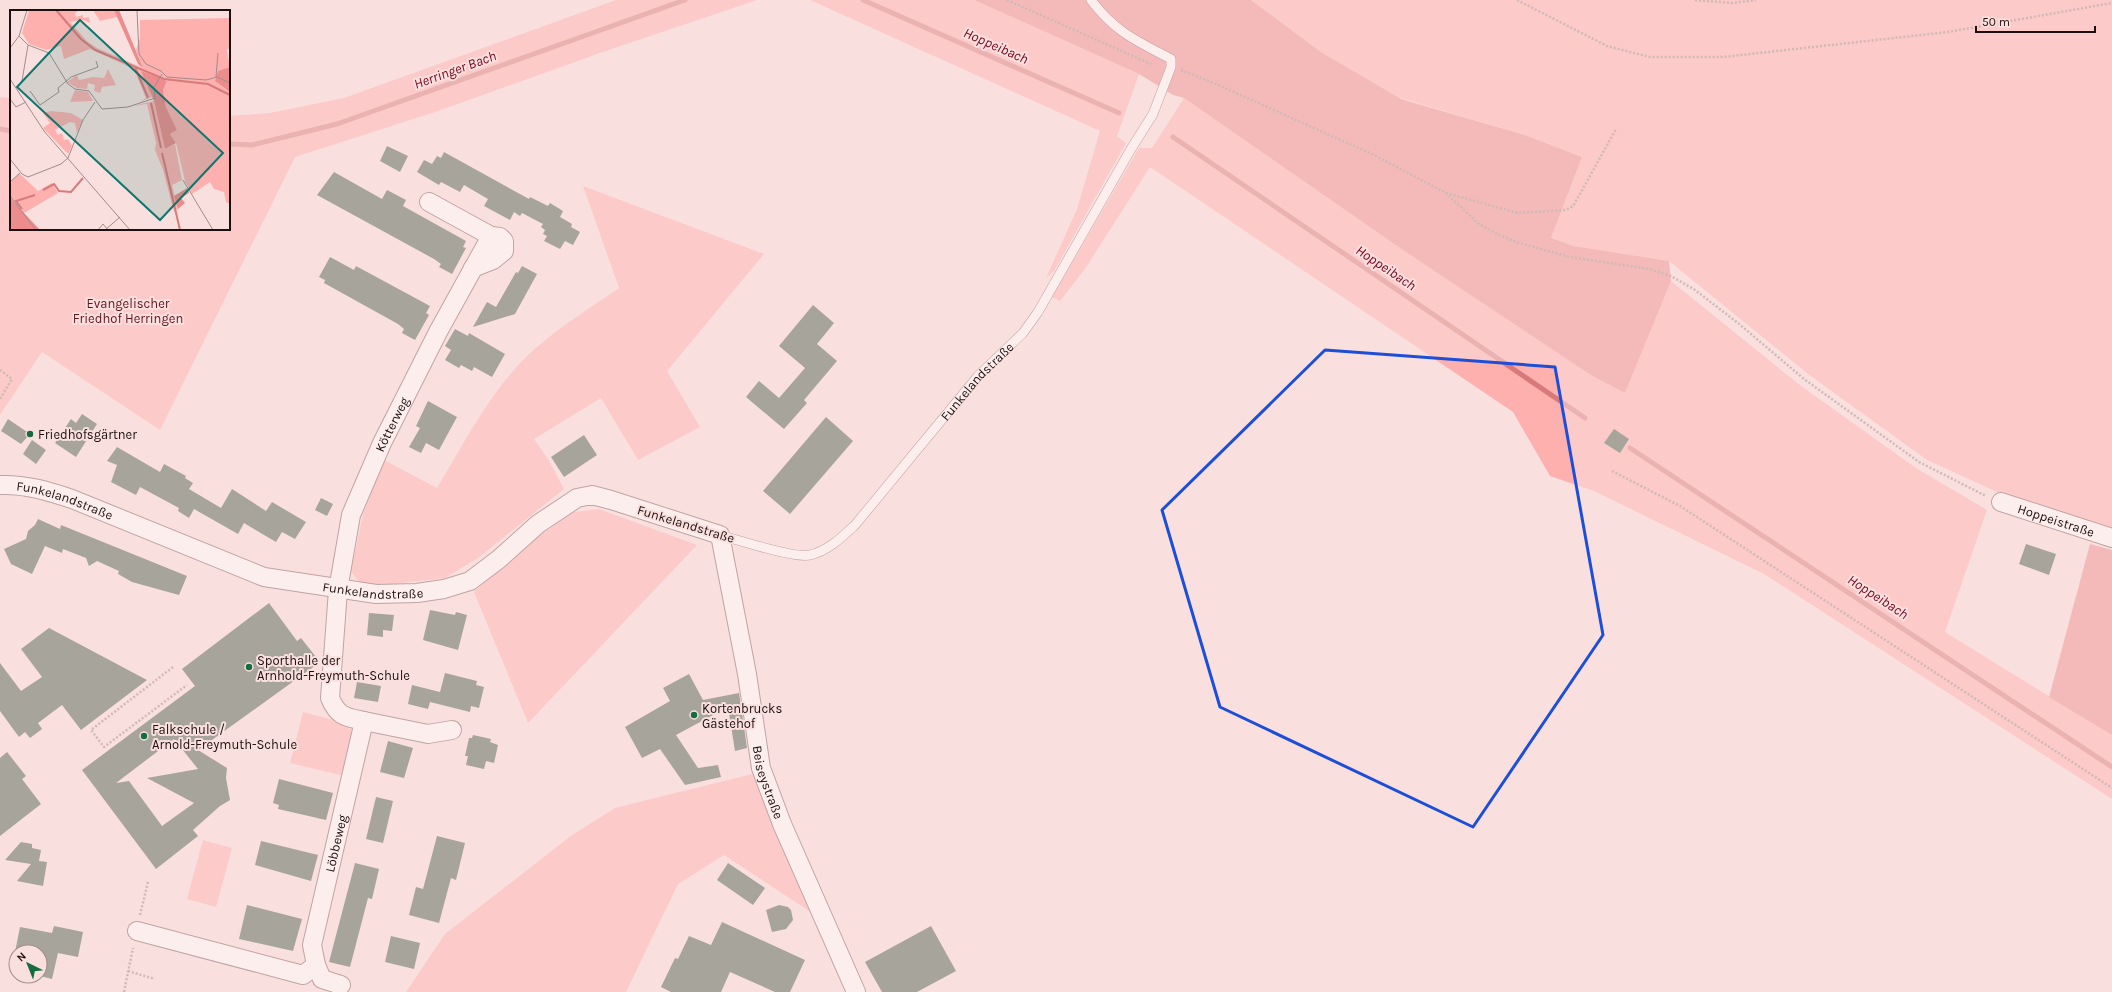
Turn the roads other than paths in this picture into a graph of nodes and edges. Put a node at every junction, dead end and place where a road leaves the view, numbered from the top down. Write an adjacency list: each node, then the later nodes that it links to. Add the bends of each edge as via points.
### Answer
1 (1091, 0): 5 (lane, Funkelandstraße, via 1104,17 1125,36 1171,59 1170,69 1153,114 1034,317 1022,334 978,376 855,525 837,542 809,556 786,553)
2 (429, 202): 7 (street, Kötterweg, via 491,236 438,332 360,491 351,515)
3 (0, 485): 7 (street, Funkelandstraße, via 43,489 72,499 264,577)
4 (2001, 502): 6 (street, Hoppeistraße)
5 (720, 536): 7 (street, Funkelandstraße, via 680,521 592,495 577,498 538,524 499,559 470,580 444,589 417,593 376,594); 13 (street, Beiseystraße, via 748,674 761,768 782,824)
6 (2112, 538)
7 (338, 590): 8 (street, via 330,698 334,709 344,717)
8 (364, 721): 9 (street, via 428,734); 11 (street, Löbbeweg, via 312,945)
9 (452, 730)
10 (137, 931): 11 (street, via 303,975)
11 (316, 966): 12 (street, Löbbeweg, via 322,979)
12 (341, 985)
13 (856, 992)

